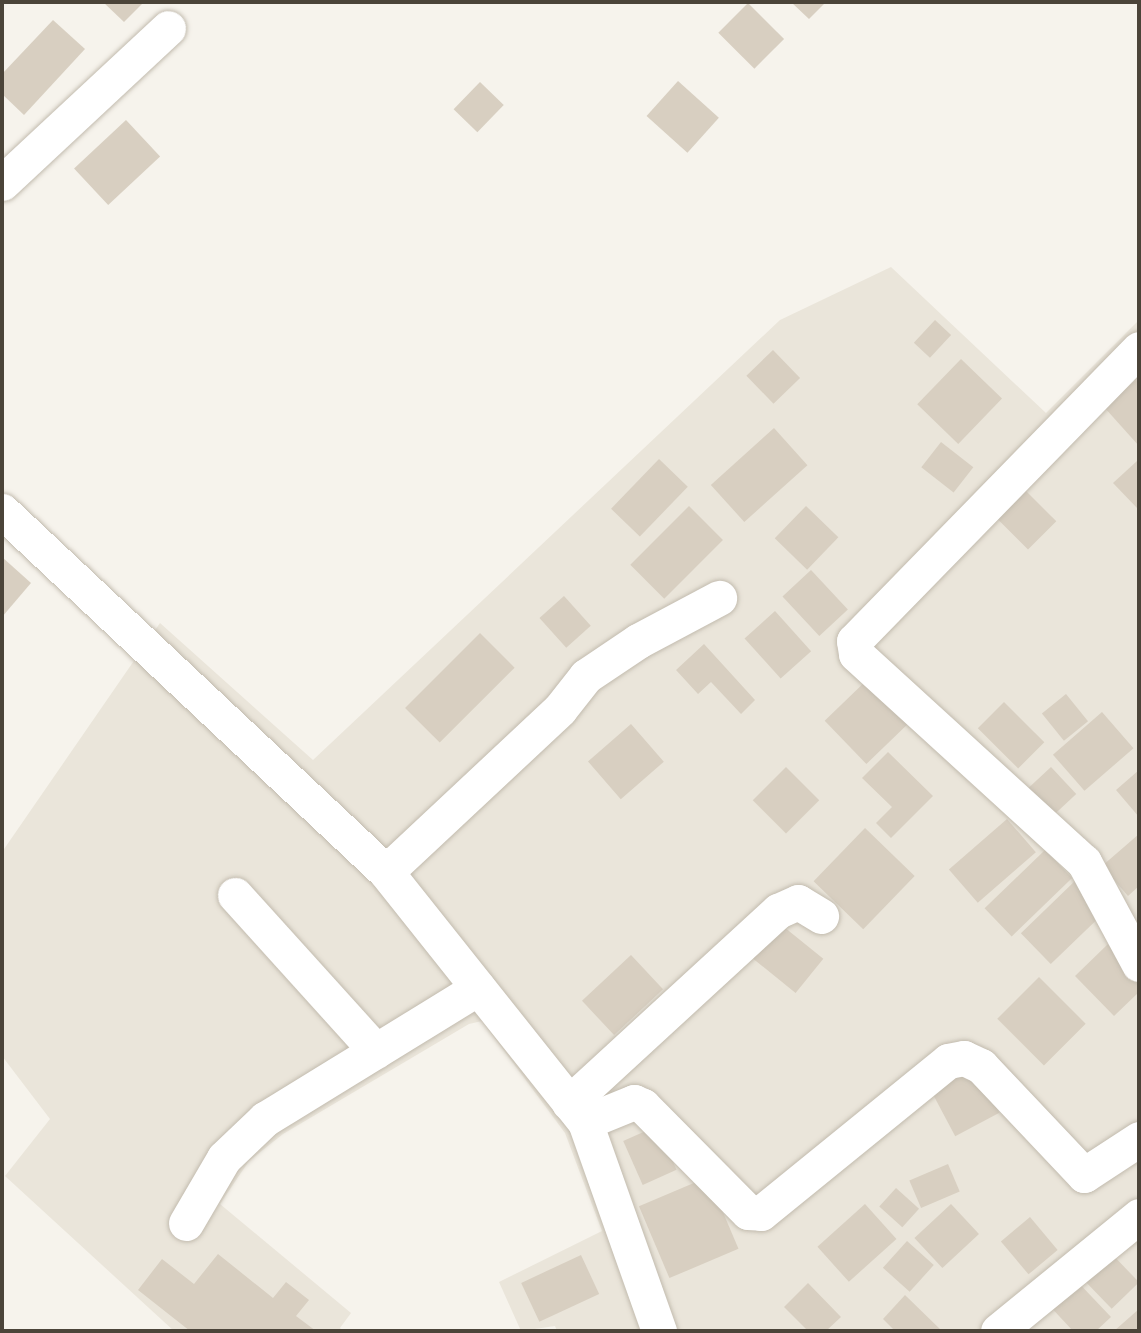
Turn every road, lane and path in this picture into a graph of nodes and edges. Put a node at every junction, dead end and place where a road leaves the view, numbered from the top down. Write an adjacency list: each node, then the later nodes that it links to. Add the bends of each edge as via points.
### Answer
1 (168, 28): 2 (street)
2 (2, 183)
3 (1139, 349): 9 (street, via 854,641 856,654 1084,862)
4 (2, 510): 6 (street)
5 (719, 597): 6 (street, via 638,641 586,677 560,709)
6 (386, 872): 10 (street)
7 (235, 895): 11 (street)
8 (821, 916): 12 (street, via 798,902 778,911)
9 (1139, 964)
10 (478, 988): 11 (street); 12 (street)
11 (376, 1051): 15 (street, via 265,1119 224,1158)
12 (577, 1113): 13 (street, via 634,1101 748,1212 761,1213 948,1061 964,1058 981,1066 1084,1175); 16 (street)
13 (1139, 1139)
14 (1139, 1216): 17 (street)
15 (186, 1223)
16 (659, 1331)
17 (998, 1331)

